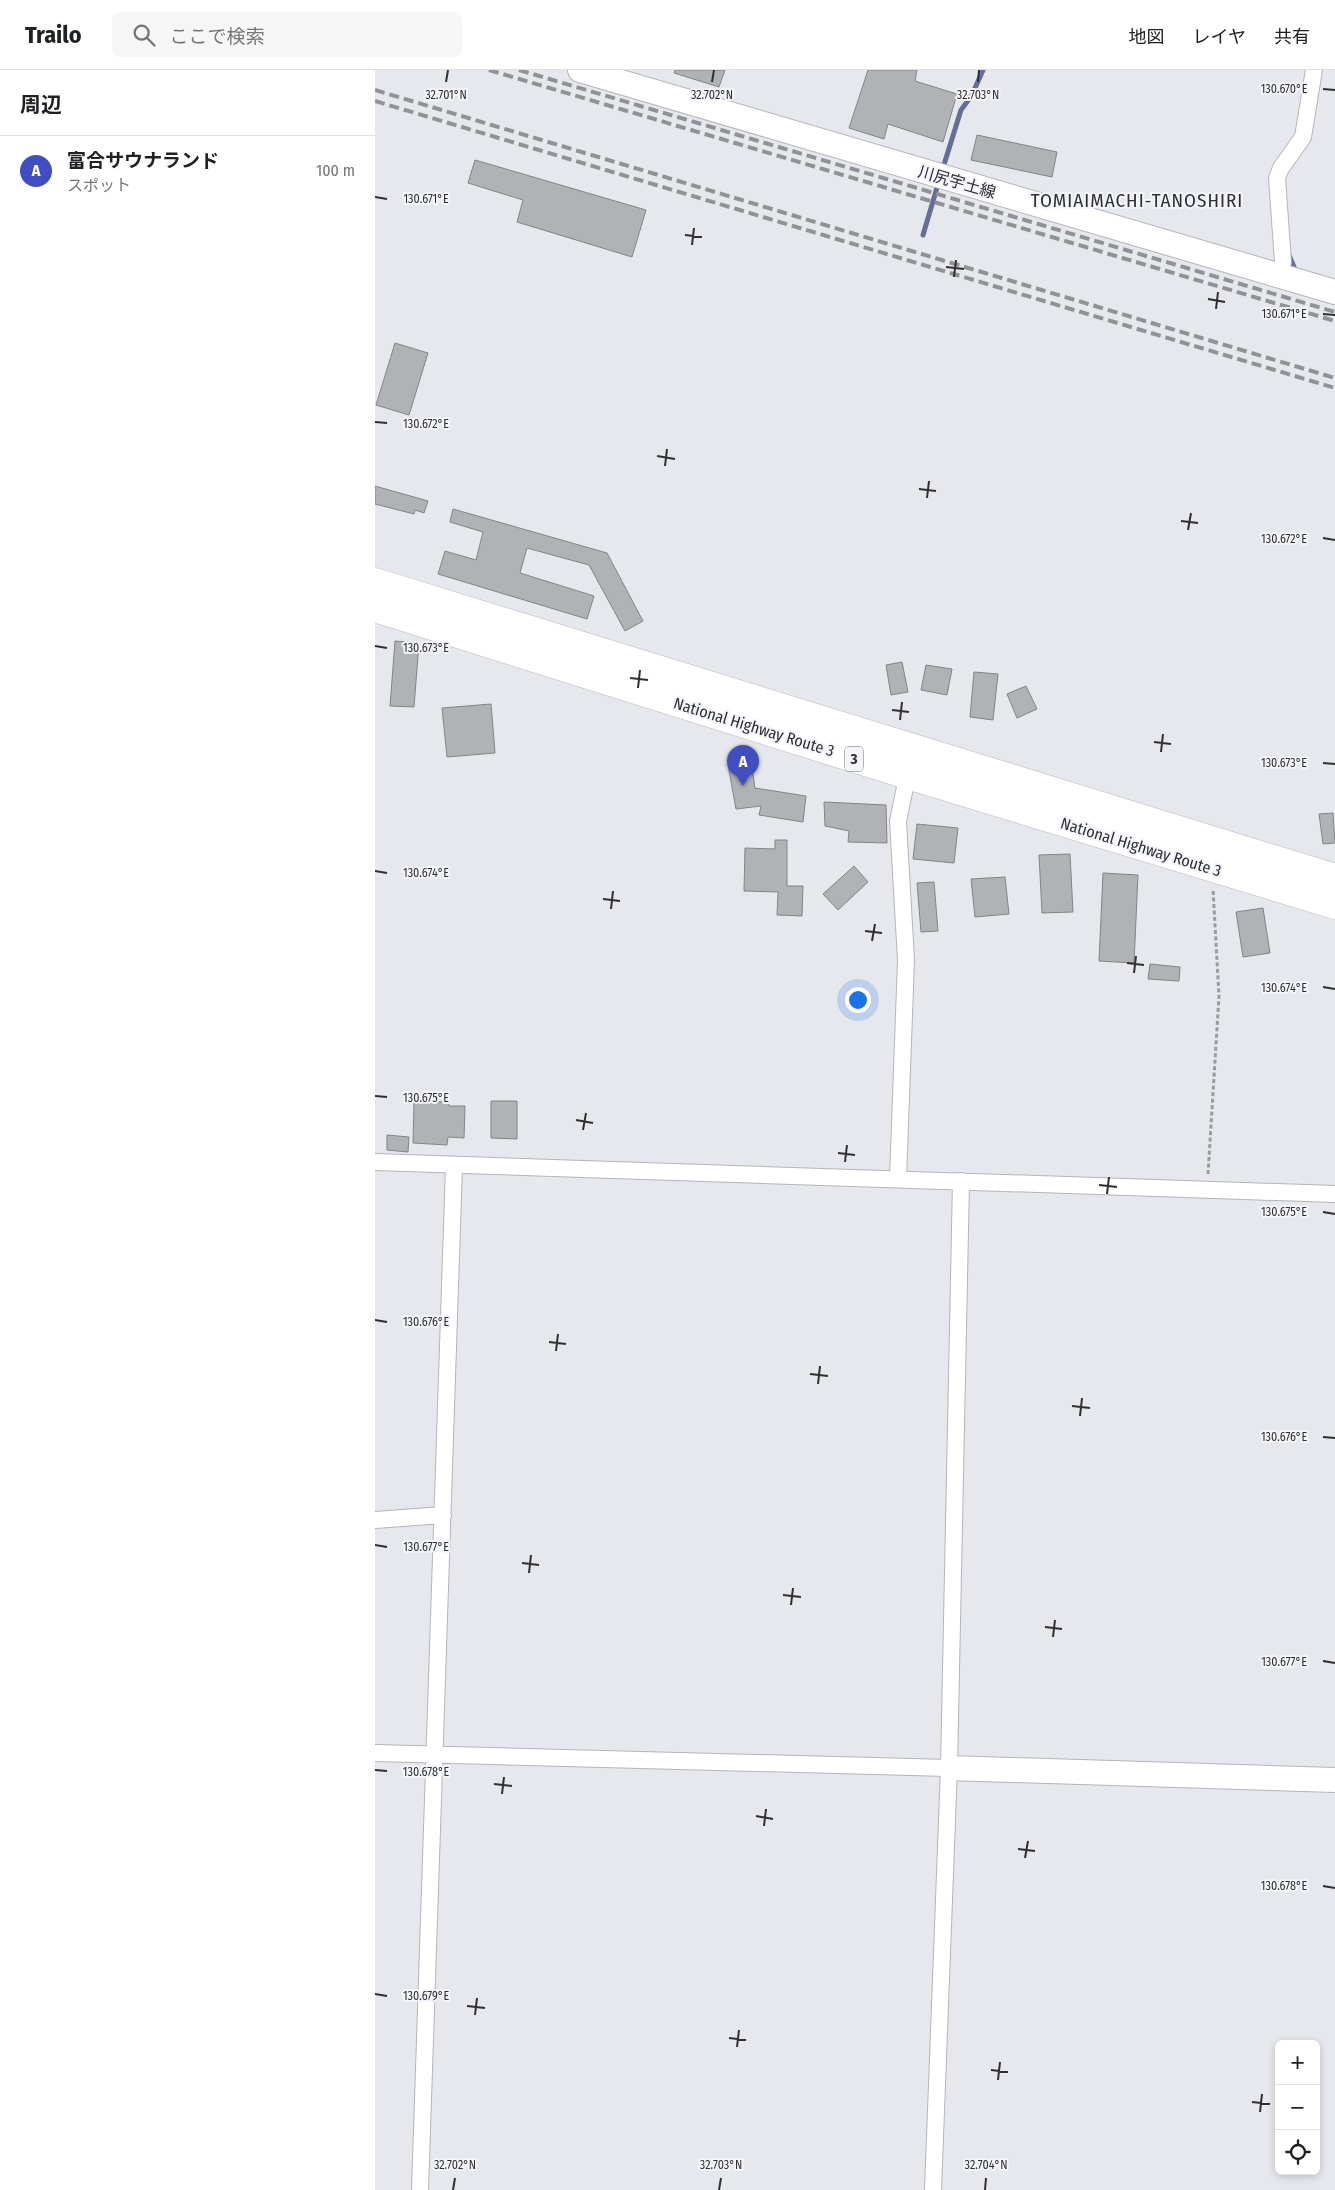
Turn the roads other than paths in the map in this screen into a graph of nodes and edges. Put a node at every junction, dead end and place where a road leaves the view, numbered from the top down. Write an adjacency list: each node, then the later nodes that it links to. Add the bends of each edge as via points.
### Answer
1 (580, 70): 3 (main road, 川尻宇土線)
2 (1314, 70): 3 (street, via 1303,137 1277,178 1283,262)
3 (1280, 275): 4 (main road, 川尻宇土線)
4 (1335, 292)
5 (375, 582): 7 (highway, National Highway Route 3 / 3)
6 (375, 608): 8 (highway, National Highway Route 3 / 3)
7 (915, 749): 8 (street); 9 (highway, National Highway Route 3 / 3)
8 (907, 775): 10 (highway, National Highway Route 3 / 3); 13 (street, via 898,820 906,960)
9 (1335, 878)
10 (1335, 905)
11 (375, 1162): 12 (street)
12 (454, 1166): 13 (street); 16 (street)
13 (898, 1179): 14 (street)
14 (961, 1181): 15 (street); 20 (street)
15 (1335, 1194)
16 (443, 1515): 17 (street); 19 (street)
17 (375, 1520)
18 (375, 1754): 19 (street)
19 (435, 1755): 20 (street); 22 (street)
20 (949, 1768): 21 (main road); 23 (street)
21 (1335, 1780)
22 (420, 2190)
23 (933, 2190)

